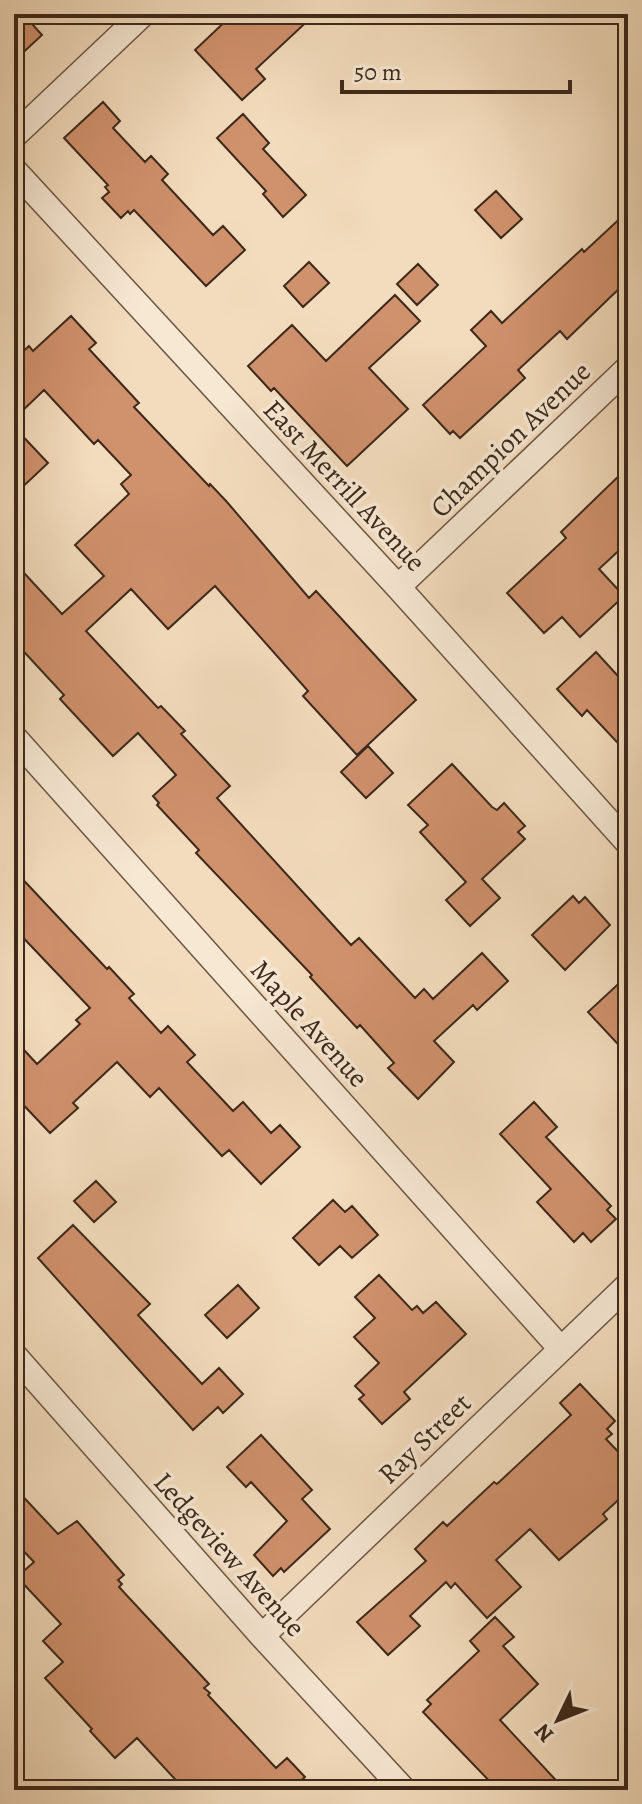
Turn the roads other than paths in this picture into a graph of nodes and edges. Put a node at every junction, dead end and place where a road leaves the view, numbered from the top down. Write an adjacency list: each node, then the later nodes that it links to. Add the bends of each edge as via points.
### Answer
1 (143, 14): 2 (street)
2 (14, 136)
3 (14, 170): 5 (street, East Merrill Avenue)
4 (628, 368): 5 (street, Champion Avenue)
5 (398, 587): 7 (street, East Merrill Avenue)
6 (14, 737): 9 (street, Maple Avenue)
7 (628, 843)
8 (628, 1285): 9 (street, Ray Street)
9 (561, 1349): 11 (street, Ray Street)
10 (14, 1355): 11 (street, Ledgeview Avenue)
11 (262, 1636): 12 (street, Ledgeview Avenue)
12 (404, 1790)

